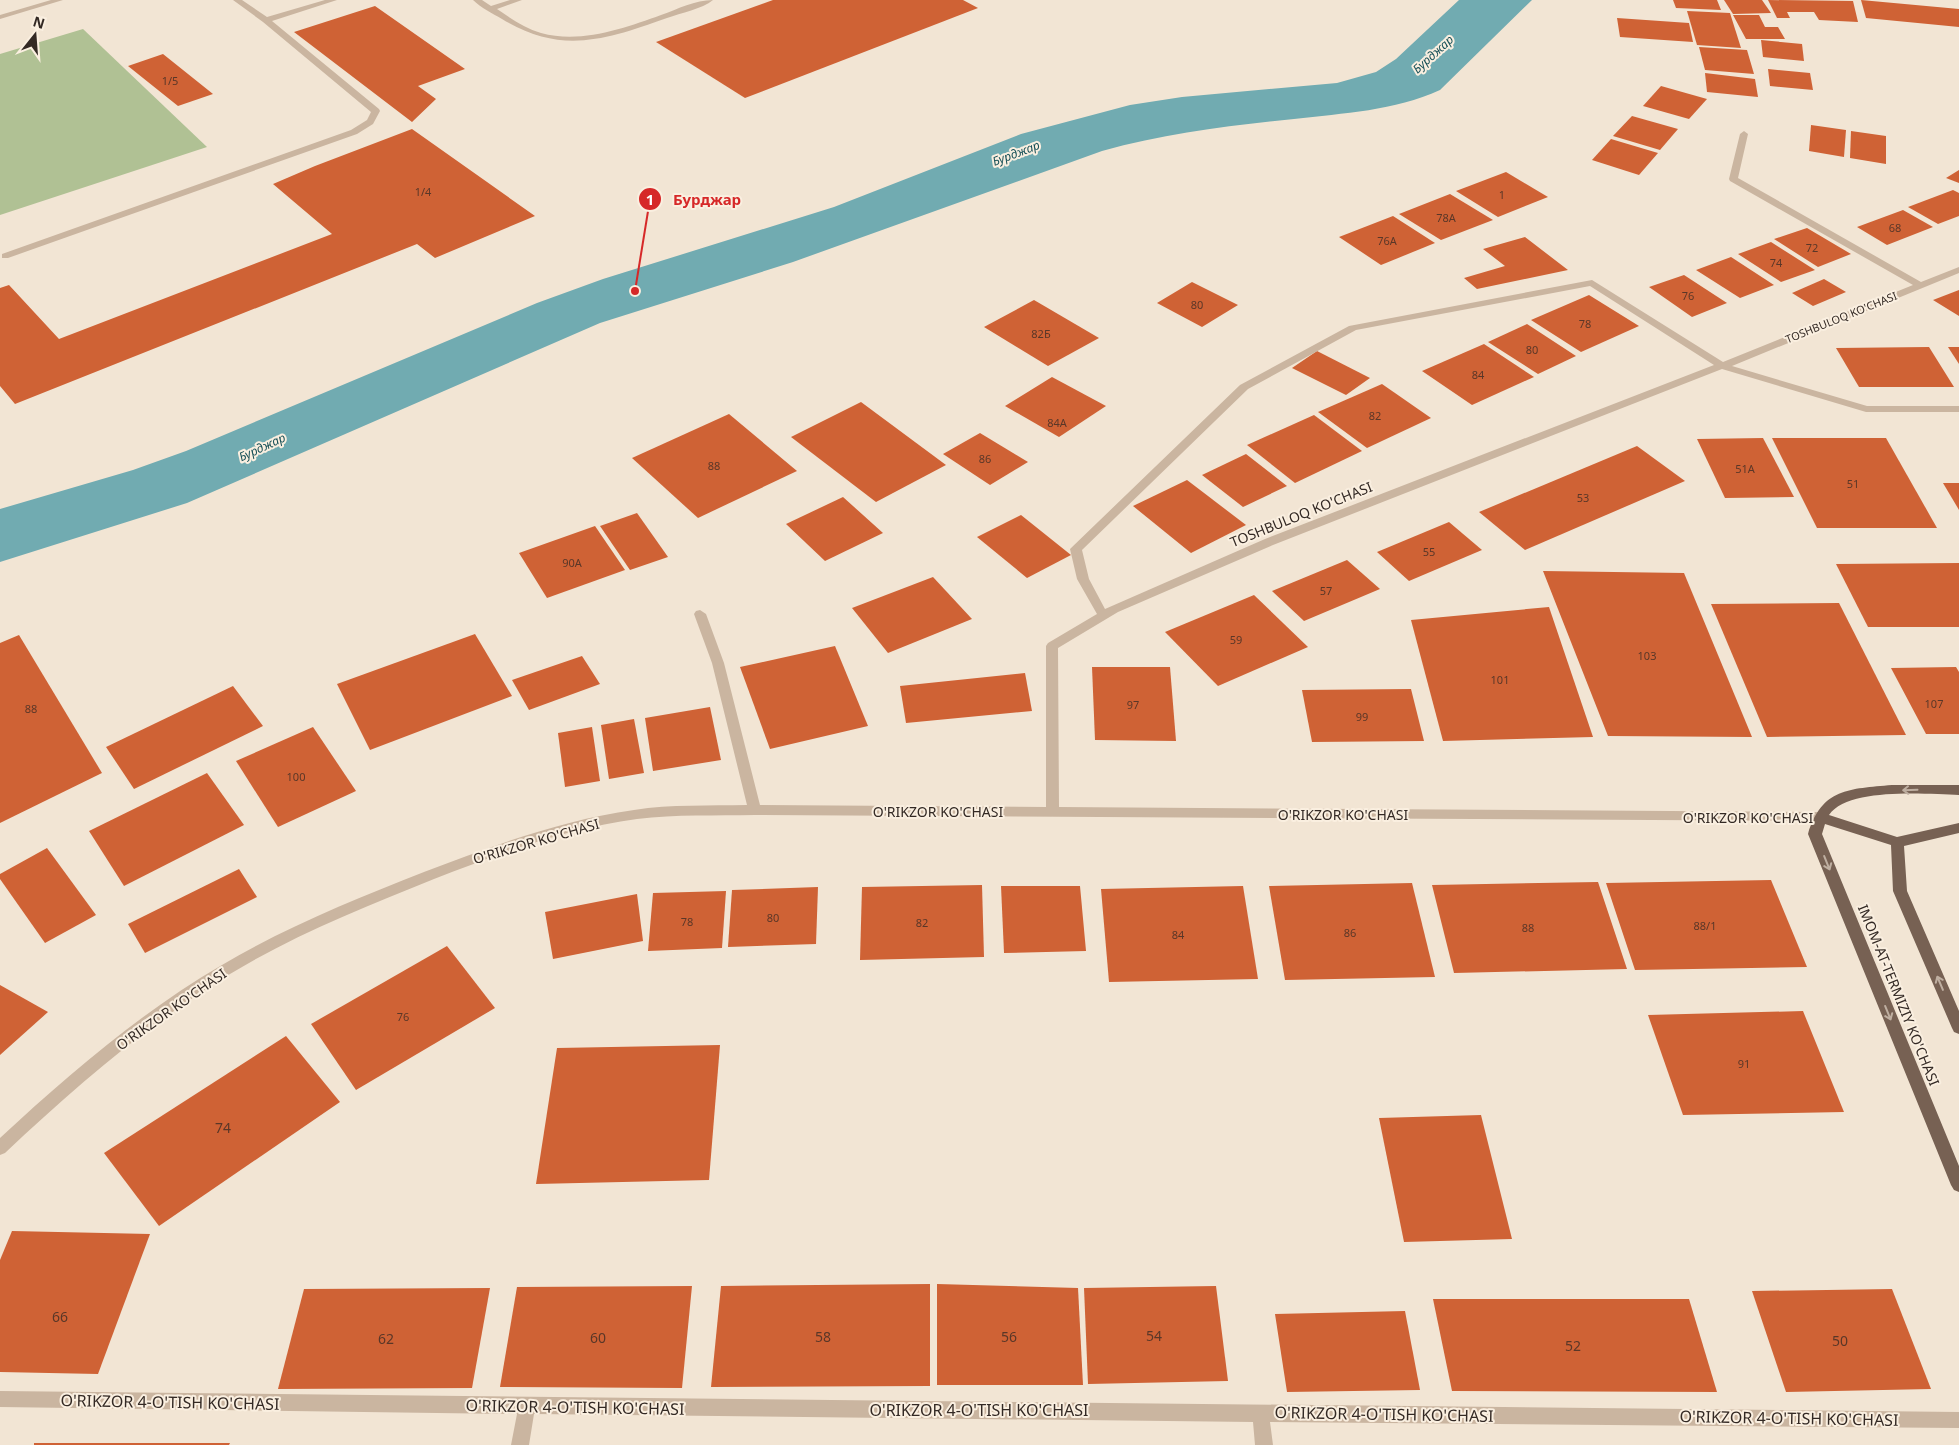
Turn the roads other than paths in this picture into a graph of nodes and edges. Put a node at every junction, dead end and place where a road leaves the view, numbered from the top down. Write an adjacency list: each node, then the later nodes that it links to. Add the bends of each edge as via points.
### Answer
1 (59, 0): 8 (street)
2 (237, 0): 9 (street)
3 (333, 0): 9 (street)
4 (477, 0): 7 (street)
5 (518, 0): 7 (street)
6 (709, 0): 7 (street, via 600,37 540,35)
7 (490, 9)
8 (0, 17)
9 (266, 20): 11 (street, via 376,111 370,122 354,132)
10 (1744, 134): 13 (street, via 1733,179)
11 (5, 256)
12 (1959, 270): 13 (street, TOSHBULOQ KO'CHASI)
13 (1919, 285): 14 (street, TOSHBULOQ KO'CHASI)
14 (1722, 366): 15 (street, via 1866,409); 17 (street, TOSHBULOQ KO'CHASI, via 1269,542); 17 (street, via 1592,283 1352,328 1244,387 1076,549 1083,580)
15 (1959, 409)
16 (700, 614): 19 (street, via 718,663)
17 (1103, 615): 20 (street, TOSHBULOQ KO'CHASI, via 1052,646)
18 (1959, 790): 21 (main road, O'RIKZOR KO'CHASI, one-way to 21, via 1857,793 1831,802)
19 (755, 810): 20 (street, O'RIKZOR KO'CHASI); 25 (street, O'RIKZOR KO'CHASI, via 639,814 585,825 477,857 309,926 198,986 41,1109)
20 (1053, 812): 21 (street, O'RIKZOR KO'CHASI)
21 (1820, 818): 23 (main road); 26 (main road, IMOM-AT-TERMIZIY KO'CHASI, one-way to 26, via 1815,834)
22 (1959, 828): 23 (main road)
23 (1897, 842): 24 (main road, one-way to 23, via 1900,891)
24 (1959, 1028)
25 (0, 1148)
26 (1959, 1185)
27 (0, 1399): 28 (street, O'RIKZOR 4-O'TISH KO'CHASI)
28 (527, 1407): 29 (street, O'RIKZOR 4-O'TISH KO'CHASI); 31 (street)
29 (1260, 1412): 30 (street, O'RIKZOR 4-O'TISH KO'CHASI); 32 (street)
30 (1959, 1420)
31 (520, 1445)
32 (1264, 1445)

